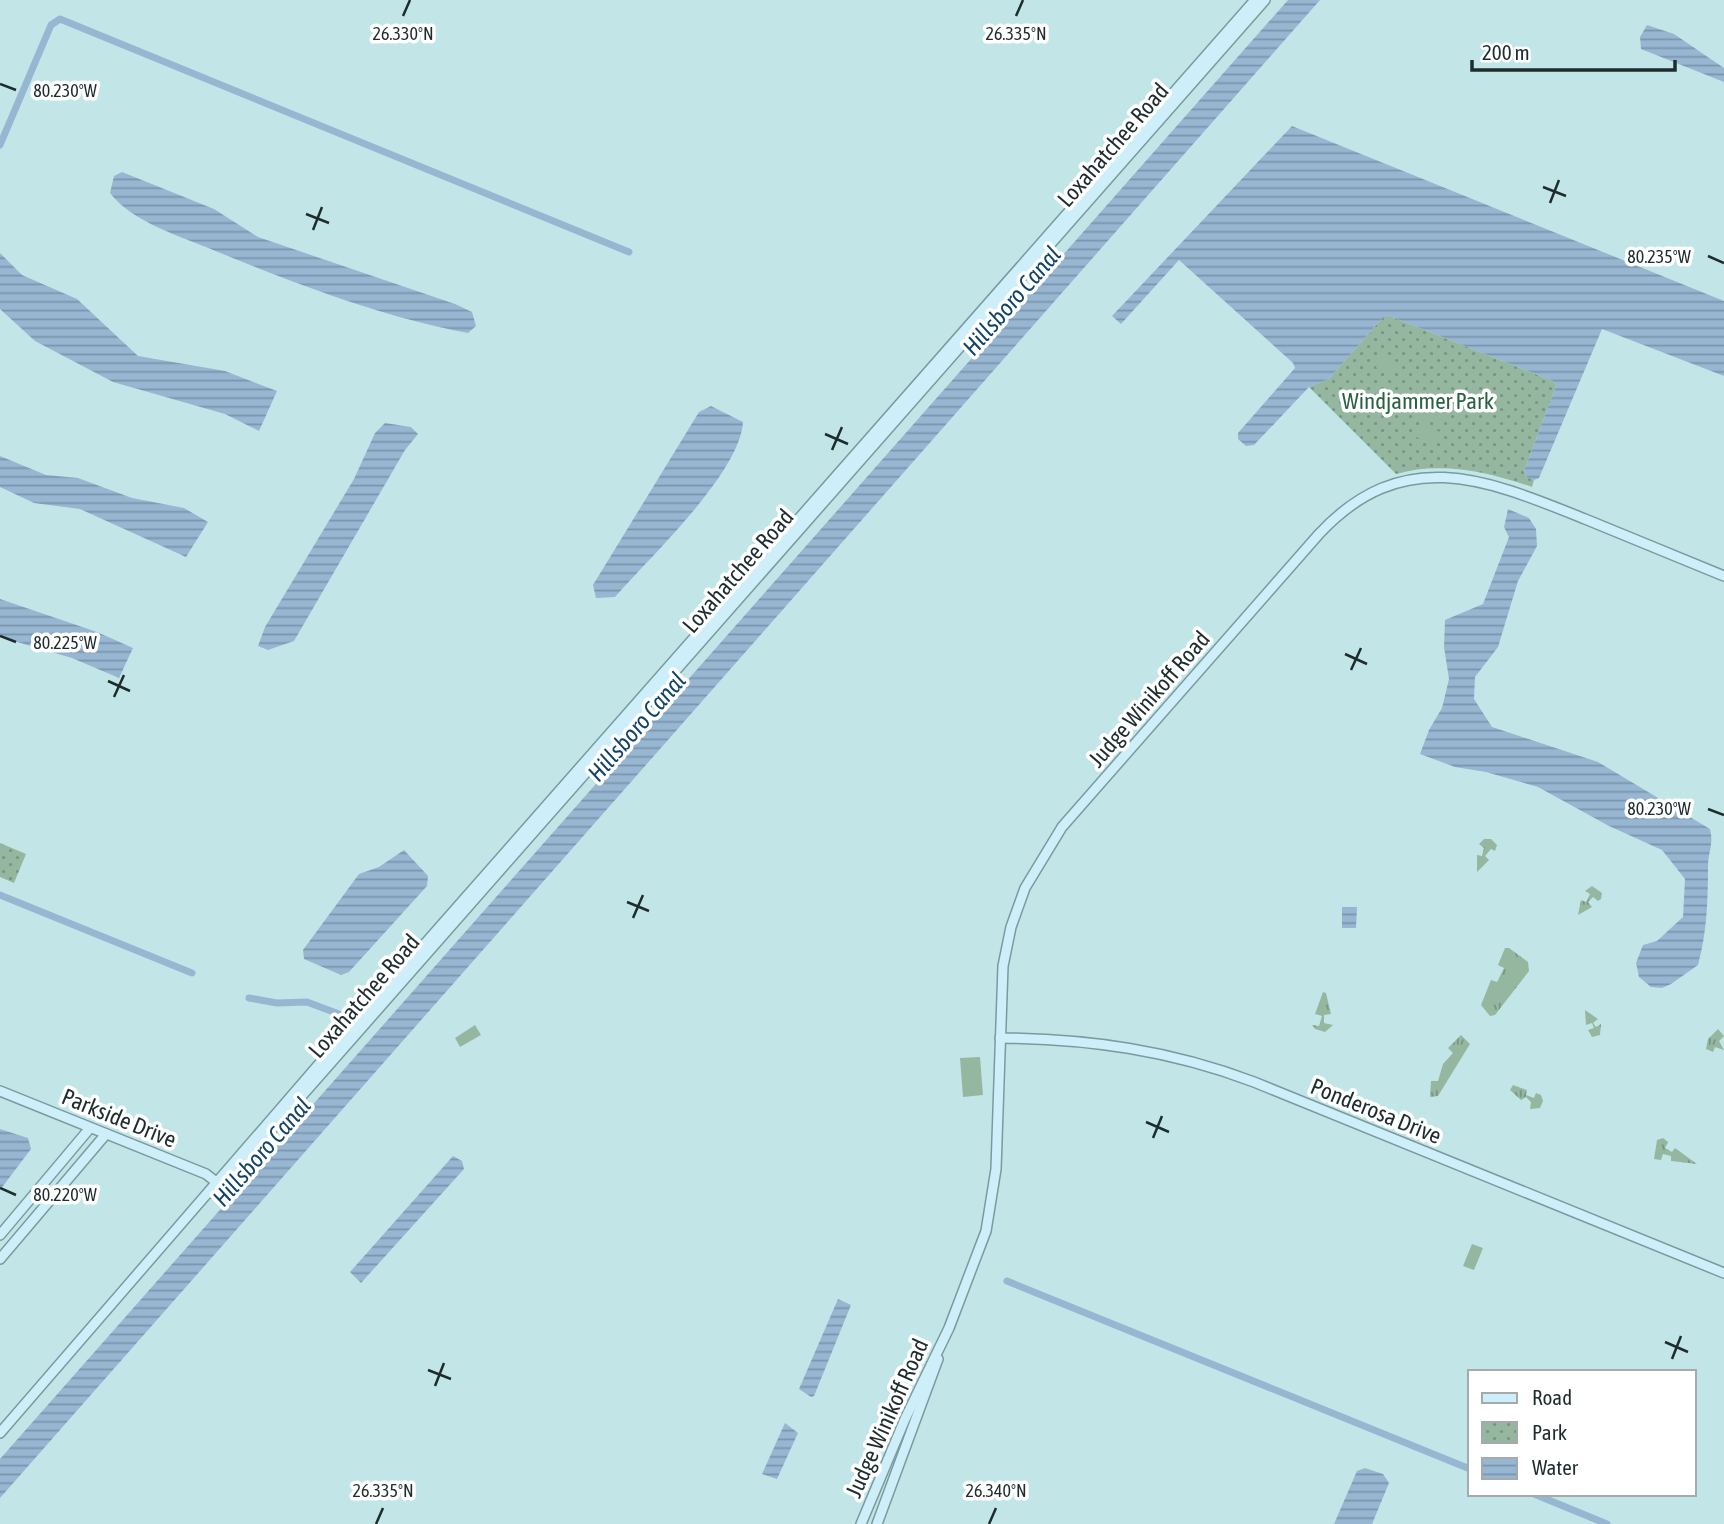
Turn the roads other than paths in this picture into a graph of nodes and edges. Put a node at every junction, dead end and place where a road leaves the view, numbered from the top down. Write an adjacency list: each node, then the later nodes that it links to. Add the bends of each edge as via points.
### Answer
1 (1255, 0): 8 (main road, Loxahatchee Road)
2 (1265, 0): 8 (main road, Loxahatchee Road)
3 (1724, 576): 4 (main road, Judge Winikoff Road, via 1477,480 1420,479 1359,501 1319,534 1050,842 1025,888 1011,927 1003,966)
4 (1000, 1038): 11 (main road, Ponderosa Drive, via 1109,1044 1209,1066); 12 (main road, Judge Winikoff Road, via 992,1200 980,1248)
5 (0, 1091): 6 (main road, Parkside Drive)
6 (90, 1128): 7 (main road, Parkside Drive); 9 (main road)
7 (106, 1134): 8 (main road, Parkside Drive, via 206,1174); 10 (main road)
8 (219, 1184): 13 (main road, Loxahatchee Road)
9 (0, 1235)
10 (0, 1259)
11 (1724, 1273)
12 (948, 1328): 14 (main road, Judge Winikoff Road); 15 (main road, Judge Winikoff Road)
13 (0, 1433)
14 (861, 1524)
15 (877, 1524)

